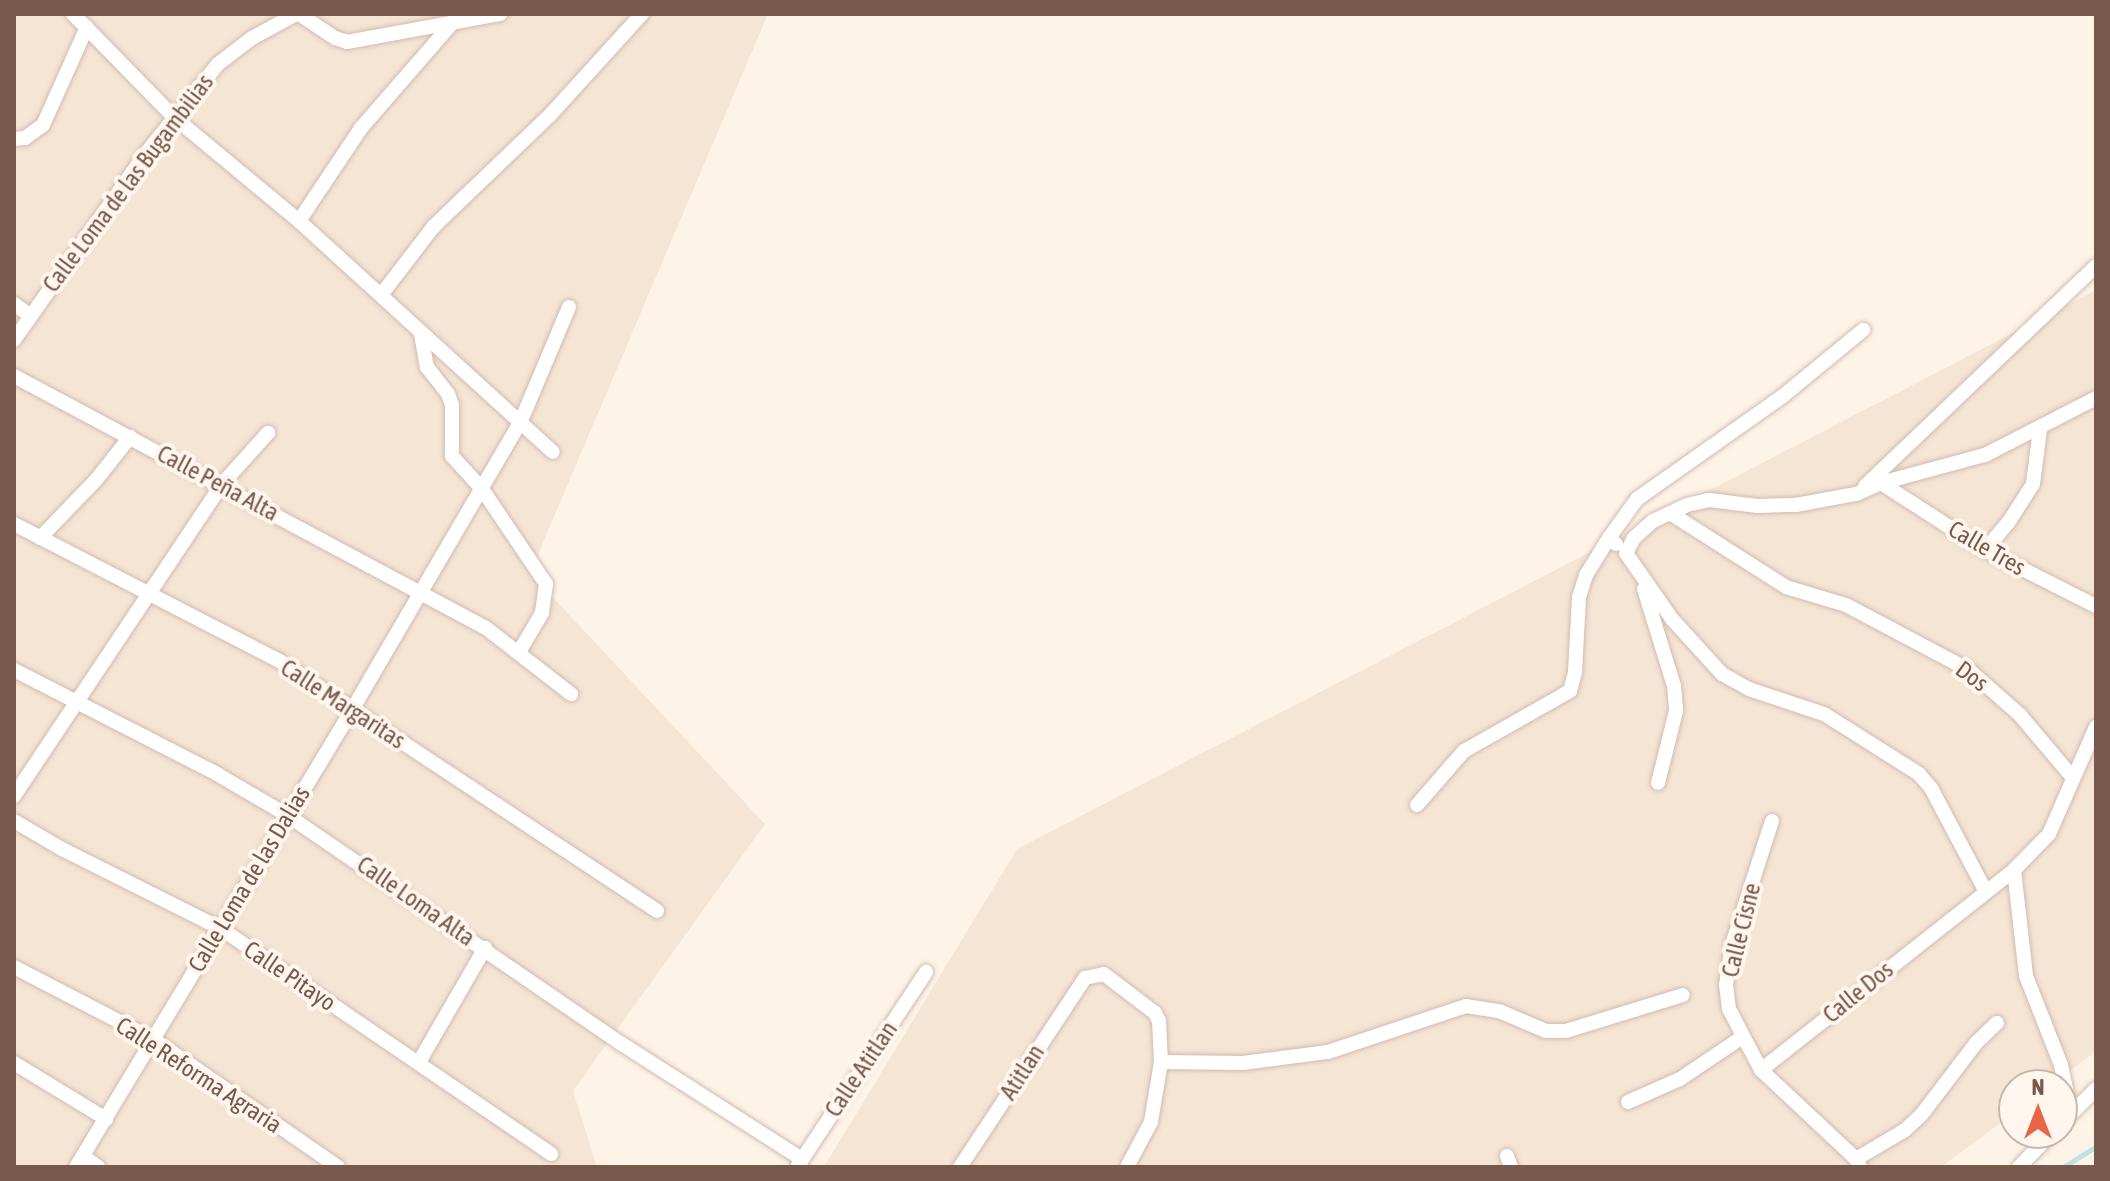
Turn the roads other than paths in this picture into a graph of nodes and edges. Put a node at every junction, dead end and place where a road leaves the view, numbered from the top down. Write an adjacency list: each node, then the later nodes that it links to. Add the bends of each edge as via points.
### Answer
1 (73, 14): 6 (street)
2 (298, 14): 5 (street, via 347,42); 7 (street, Calle Loma de las Bugambilias, via 252,38 218,64)
3 (500, 14): 5 (street)
4 (642, 14): 11 (street, via 550,115 434,226)
5 (455, 20): 9 (street, via 361,128)
6 (87, 27): 7 (street); 8 (street, via 43,125)
7 (175, 118): 9 (street); 14 (street, Calle Loma de las Bugambilias)
8 (14, 139)
9 (299, 221): 11 (street)
10 (2096, 266): 28 (street)
11 (381, 295): 16 (street)
12 (14, 304): 14 (street)
13 (569, 307): 20 (street, Calle Loma de las Dalias)
14 (30, 315): 17 (street, Calle Loma de las Bugambilias)
15 (1863, 330): 32 (street, via 1783,396 1637,499)
16 (421, 334): 20 (street); 27 (street, via 427,367 452,405 452,456)
17 (14, 340)
18 (14, 376): 23 (street, Calle Peña Alta)
19 (2096, 398): 21 (street)
20 (520, 423): 24 (street); 27 (street, Calle Loma de las Dalias)
21 (2040, 429): 25 (street, via 1985,455); 33 (street, via 2033,484)
22 (268, 433): 26 (street)
23 (130, 437): 26 (street, Calle Peña Alta); 31 (street)
24 (553, 452)
25 (1881, 483): 28 (street); 33 (street, Calle Tres)
26 (222, 484): 36 (street); 37 (street, Calle Peña Alta)
27 (482, 489): 37 (street, Calle Loma de las Dalias); 39 (street, via 546,584 542,613)
28 (1856, 494): 29 (street, via 1796,505 1709,500)
29 (1670, 513): 34 (street, via 1634,538); 45 (street, Dos, via 1786,587 1846,605 1969,670 2020,715)
30 (14, 524): 31 (street, Calle Margaritas)
31 (40, 538): 36 (street, Calle Margaritas)
32 (1609, 538): 34 (street); 48 (street, via 1579,597 1570,691 1464,751)
33 (1985, 550): 38 (street, Calle Tres)
34 (1626, 553): 35 (street)
35 (1642, 580): 46 (street, via 1674,686 1676,711); 53 (street, via 1722,674 1749,689 1824,714 1919,774)
36 (148, 591): 42 (street); 43 (street, Calle Margaritas, via 281,662)
37 (422, 592): 39 (street, Calle Peña Alta); 43 (street, Calle Loma de las Dalias)
38 (2096, 606)
39 (519, 652): 41 (street, Calle Peña Alta)
40 (14, 670): 42 (street, Calle Loma Alta)
41 (571, 694)
42 (73, 703): 47 (street); 49 (street, Calle Loma Alta)
43 (352, 710): 49 (street, Calle Loma de las Dalias); 54 (street, Calle Margaritas)
44 (2096, 727): 45 (street, Calle Dos)
45 (2073, 778): 52 (street, Calle Dos, via 2049,834)
46 (1658, 783)
47 (14, 796)
48 (1417, 805)
49 (287, 815): 55 (street, Calle Loma de las Dalias); 56 (street, Calle Loma Alta)
50 (14, 821): 55 (street, Calle Pitayo)
51 (1772, 821): 61 (street, Calle Cisne, via 1732,945 1726,985)
52 (2014, 870): 53 (street, Calle Dos); 66 (street, via 2026,976)
53 (1985, 890): 67 (street, Calle Dos)
54 (657, 911)
55 (220, 928): 62 (street, Calle Loma de las Dalias); 63 (street, Calle Pitayo)
56 (485, 948): 63 (street); 75 (street, Calle Loma Alta)
57 (14, 967): 62 (street, Calle Reforma Agraria)
58 (926, 972): 75 (street, Calle Atitlan)
59 (1683, 995): 64 (street, via 1566,1031 1546,1031 1499,1011 1466,1006 1328,1052 1243,1063)
60 (1997, 1023): 76 (street, via 1922,1114)
61 (1741, 1038): 67 (street); 69 (street, via 1680,1079)
62 (153, 1039): 71 (street, Calle Loma de las Dalias); 78 (street, Calle Reforma Agraria)
63 (419, 1062): 73 (street, Calle Pitayo)
64 (1161, 1062): 79 (street, Atitlan, via 1155,1013 1104,974 1085,978); 80 (street, via 1151,1122)
65 (14, 1063): 71 (street)
66 (2061, 1069)
67 (1761, 1070): 76 (street)
68 (2096, 1089): 70 (street)
69 (1628, 1102)
70 (2078, 1107)
71 (106, 1119): 74 (street, Calle Loma de las Dalias)
72 (2036, 1149): 81 (street)
73 (551, 1154)
74 (79, 1162): 77 (street)
75 (799, 1163)
76 (1858, 1163)
77 (98, 1167)
78 (338, 1167)
79 (960, 1167)
80 (1127, 1167)
81 (2019, 1167)

